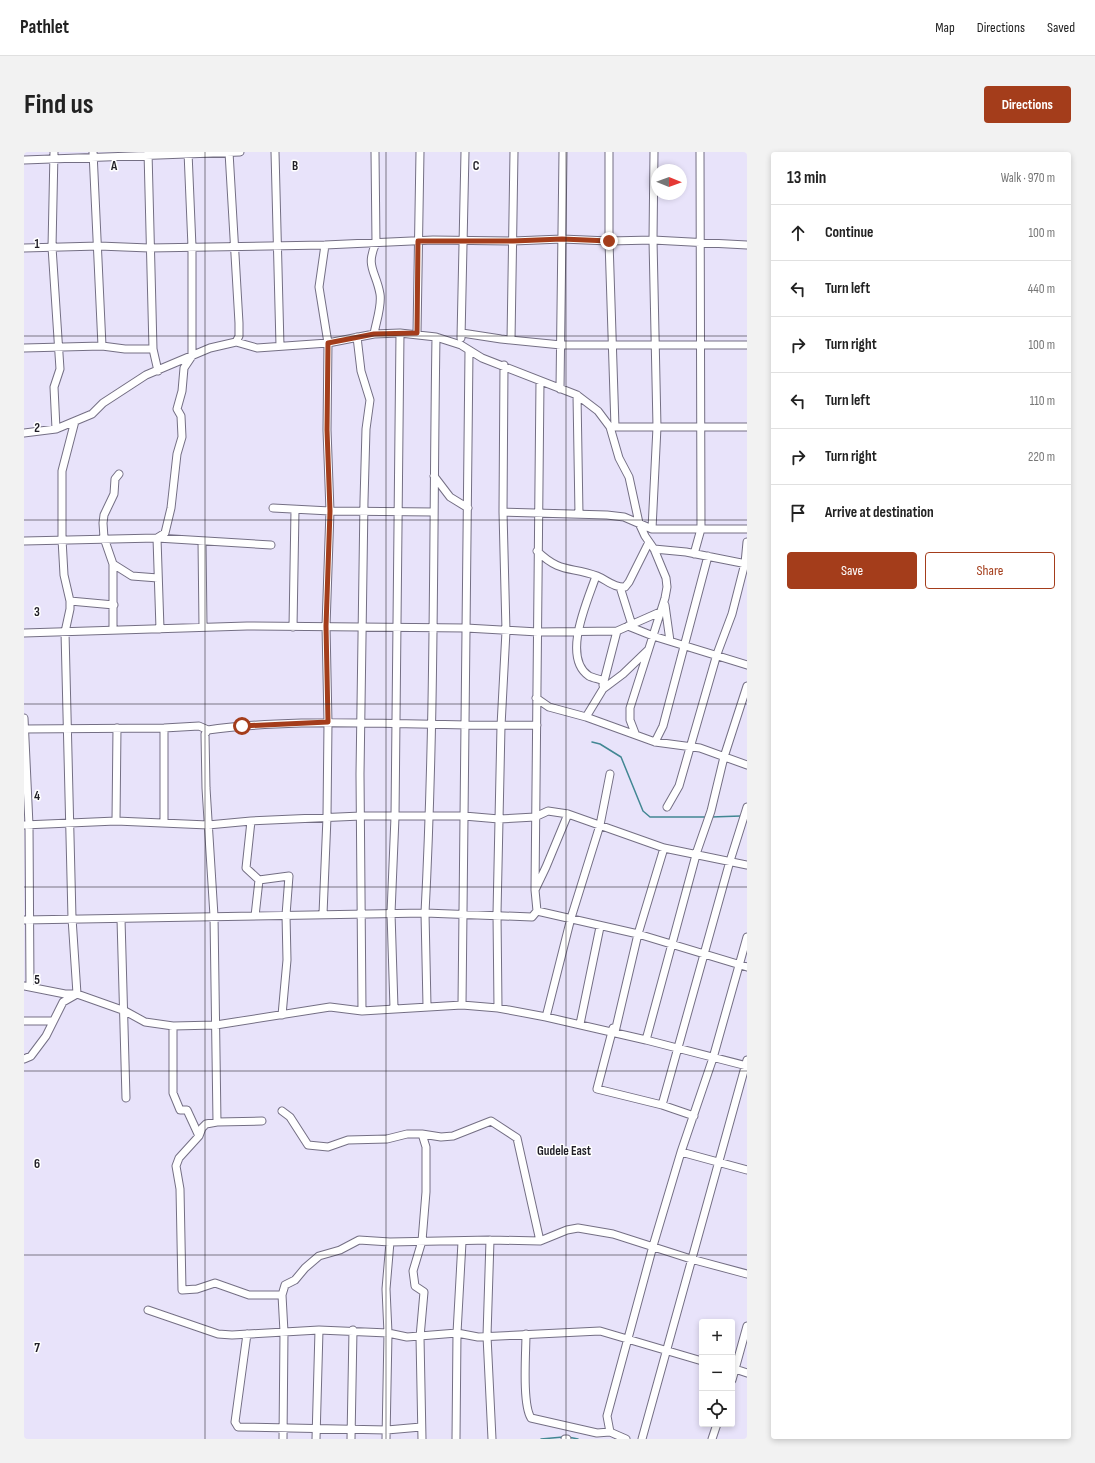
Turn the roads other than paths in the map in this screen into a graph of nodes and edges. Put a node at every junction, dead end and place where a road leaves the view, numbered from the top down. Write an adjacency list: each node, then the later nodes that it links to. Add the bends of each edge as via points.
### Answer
1 (54, 152): 17 (street)
2 (229, 152): 3 (street); 14 (street); 26 (street)
3 (240, 152)
4 (275, 152): 30 (street)
5 (375, 152): 24 (street)
6 (420, 152): 20 (street)
7 (465, 152): 21 (street)
8 (514, 152): 22 (street)
9 (563, 152): 18 (street)
10 (609, 152): 23 (street)
11 (654, 152): 19 (street)
12 (700, 152): 25 (street)
13 (148, 153): 14 (street); 15 (street); 34 (street)
14 (188, 153): 32 (street)
15 (94, 155): 17 (street); 29 (street)
16 (24, 160): 17 (street)
17 (54, 160): 31 (street)
18 (562, 239): 22 (street); 23 (street); 45 (street)
19 (654, 240): 23 (street); 25 (street); 47 (street)
20 (418, 241): 21 (street); 24 (street); 36 (street)
21 (464, 241): 22 (street); 37 (street)
22 (513, 241): 41 (street)
23 (609, 241): 46 (street)
24 (376, 243): 27 (street); 38 (street, via 370,258 380,294)
25 (699, 244): 28 (street); 48 (street)
26 (234, 245): 30 (street); 32 (street); 42 (street, via 239,336)
27 (325, 245): 30 (street); 43 (street, via 319,287)
28 (747, 245)
29 (99, 246): 31 (street); 34 (street); 50 (street)
30 (278, 246): 51 (street)
31 (52, 247): 33 (street); 53 (street)
32 (192, 247): 34 (street); 56 (street)
33 (24, 248)
34 (149, 248): 54 (street)
35 (400, 333): 36 (street); 38 (street); 74 (street)
36 (417, 333): 39 (street)
37 (462, 333): 41 (street); 44 (street)
38 (374, 334): 40 (street)
39 (436, 336): 44 (street); 69 (street)
40 (357, 337): 43 (street); 106 (street, via 361,370 370,400 366,429)
41 (511, 340): 45 (street)
42 (236, 342): 51 (street, via 257,348); 56 (street, via 210,348)
43 (328, 343): 51 (street); 73 (street, via 327,430)
44 (461, 345): 55 (street)
45 (561, 345): 46 (street); 60 (street)
46 (612, 345): 47 (street); 63 (street)
47 (655, 345): 48 (street); 64 (street)
48 (701, 345): 49 (street); 81 (street)
49 (747, 345)
50 (102, 346): 53 (street); 54 (street)
51 (280, 346)
52 (24, 348): 53 (street)
53 (59, 348): 66 (street, via 60,369 54,386)
54 (153, 349): 58 (street)
55 (469, 351): 57 (street); 71 (street)
56 (192, 356): 58 (street); 84 (street, via 184,368 177,409 181,416 182,437 177,454 171,508 165,533)
57 (504, 365): 59 (street); 76 (street)
58 (158, 371): 62 (street, via 146,375 109,399 92,414)
59 (540, 381): 60 (street); 77 (street)
60 (560, 389): 61 (street)
61 (577, 395): 63 (street, via 598,411); 78 (street)
62 (75, 421): 66 (street); 85 (street, via 62,471)
63 (612, 427): 64 (street); 79 (street, via 619,458 629,477)
64 (657, 427): 65 (street); 80 (street)
65 (747, 427)
66 (56, 429): 67 (street)
67 (24, 433)
68 (119, 474): 83 (street, via 115,479 114,494 104,515)
69 (434, 476): 71 (street, via 450,496); 75 (street)
70 (273, 508): 72 (street)
71 (468, 508): 110 (street)
72 (295, 510): 73 (street); 108 (street)
73 (330, 511): 74 (street); 105 (street)
74 (398, 512): 75 (street); 109 (street)
75 (434, 512): 112 (street)
76 (503, 512): 77 (street); 114 (street)
77 (537, 513): 78 (street); 92 (street)
78 (579, 514): 79 (street, via 624,517)
79 (639, 523): 80 (street); 88 (street)
80 (652, 528): 81 (street)
81 (701, 529): 82 (street); 93 (street)
82 (747, 529)
83 (104, 538): 84 (street); 85 (street); 96 (street)
84 (157, 538): 87 (street); 98 (street)
85 (62, 539): 86 (street); 101 (street, via 64,576)
86 (24, 540)
87 (202, 541): 90 (street); 107 (street)
88 (650, 542): 91 (street); 99 (street, via 629,582)
89 (747, 542): 95 (street)
90 (271, 545)
91 (654, 549): 93 (street); 100 (street, via 666,578)
92 (537, 551): 97 (street, via 552,564); 118 (street)
93 (694, 554): 94 (street)
94 (708, 556): 95 (street); 122 (street)
95 (746, 563): 124 (street, via 732,614)
96 (113, 564): 98 (street, via 132,576); 102 (street)
97 (596, 576): 99 (street); 115 (street)
98 (158, 578): 111 (street)
99 (620, 588): 104 (street)
100 (665, 598): 103 (street); 121 (street)
101 (70, 601): 102 (street); 117 (street)
102 (114, 605): 113 (street)
103 (660, 612): 104 (street); 120 (street)
104 (630, 625): 116 (street); 120 (street)
105 (326, 626): 106 (street); 108 (street); 132 (street)
106 (363, 626): 109 (street); 133 (street)
107 (203, 627): 108 (street); 111 (street)
108 (293, 627)
109 (396, 628): 112 (street); 134 (street)
110 (466, 628): 112 (street); 114 (street); 136 (street)
111 (160, 629): 113 (street)
112 (434, 629): 135 (street)
113 (113, 630): 117 (street)
114 (506, 631): 118 (street); 138 (street)
115 (578, 631): 116 (street); 118 (street); 126 (street, via 578,659 582,669 590,676)
116 (617, 631): 126 (street)
117 (65, 632): 119 (street); 139 (street)
118 (538, 632): 129 (street)
119 (24, 633)
120 (652, 636): 121 (street); 123 (street)
121 (670, 641): 122 (street)
122 (684, 646): 124 (street); 145 (street, via 663,726)
123 (648, 649): 128 (street, via 623,674); 144 (street, via 630,708 630,720)
124 (717, 654): 125 (street); 146 (street)
125 (747, 665)
126 (604, 681): 128 (street)
127 (747, 686): 147 (street)
128 (603, 689): 130 (street)
129 (536, 698): 130 (street, via 549,707); 137 (street)
130 (586, 717): 144 (street)
131 (24, 718): 142 (street)
132 (328, 722): 133 (street); 143 (street, via 266,724); 155 (street)
133 (361, 722): 134 (street); 153 (street)
134 (396, 724): 135 (street); 156 (street)
135 (431, 724): 136 (street); 157 (street)
136 (466, 724): 138 (street); 154 (street)
137 (537, 725): 138 (street); 158 (street)
138 (501, 726): 159 (street)
139 (67, 728): 140 (street); 142 (street); 162 (street)
140 (117, 728): 141 (street); 161 (street)
141 (164, 728): 143 (street, via 199,726); 163 (street)
142 (24, 729): 164 (street)
143 (208, 730): 165 (street, via 205,734)
144 (635, 733): 145 (street)
145 (655, 742): 146 (street)
146 (690, 746): 147 (street); 150 (street, via 679,786)
147 (724, 757): 148 (street); 168 (street, via 711,810)
148 (747, 766)
149 (610, 774): 166 (street)
150 (667, 807)
151 (747, 807): 169 (street)
152 (568, 814): 158 (street, via 548,811); 166 (street); 172 (street)
153 (361, 816): 155 (street); 156 (street); 180 (street)
154 (464, 816): 157 (street); 159 (street); 177 (street)
155 (327, 817): 160 (street); 176 (street)
156 (395, 817): 157 (street); 174 (street)
157 (430, 817): 175 (street)
158 (535, 817): 159 (street); 172 (street)
159 (499, 819): 178 (street)
160 (250, 820): 165 (street); 171 (street, via 246,868)
161 (116, 821): 162 (street); 163 (street)
162 (71, 822): 164 (street); 183 (street)
163 (164, 822): 165 (street)
164 (27, 825): 186 (street)
165 (208, 825): 181 (street)
166 (600, 825): 167 (street); 184 (street)
167 (664, 848): 168 (street); 188 (street)
168 (696, 854): 169 (street); 190 (street)
169 (730, 861): 170 (street); 191 (street)
170 (747, 865)
171 (259, 880): 179 (street, via 289,876); 182 (street)
172 (535, 890): 173 (street)
173 (538, 911): 178 (street, via 532,917); 184 (street)
174 (391, 913): 175 (street); 180 (street); 198 (street)
175 (426, 913): 177 (street); 197 (street)
176 (323, 914): 179 (street); 180 (street)
177 (464, 914): 178 (street); 196 (street)
178 (498, 914): 199 (street)
179 (286, 915): 182 (street); 202 (street, via 287,960)
180 (361, 915): 200 (street)
181 (214, 916): 182 (street); 185 (street); 207 (street)
182 (254, 916)
183 (72, 918): 185 (street); 186 (street); 195 (street)
184 (571, 918): 187 (street); 203 (street)
185 (121, 919): 201 (street)
186 (27, 920): 194 (street)
187 (600, 927): 188 (street); 206 (street)
188 (638, 934): 190 (street); 209 (street)
189 (747, 936): 192 (street)
190 (671, 945): 191 (street); 210 (street)
191 (704, 955): 192 (street); 211 (street)
192 (740, 964): 193 (street); 212 (street)
193 (747, 967)
194 (27, 986): 195 (street, via 58,993)
195 (77, 994): 201 (street); 204 (street, via 63,1002)
196 (462, 1005): 197 (street); 199 (street)
197 (427, 1006): 198 (street)
198 (394, 1008): 200 (street)
199 (498, 1008): 203 (street)
200 (362, 1010): 202 (street, via 330,1007)
201 (125, 1011): 208 (street, via 145,1022); 215 (street)
202 (282, 1014): 207 (street)
203 (546, 1017): 206 (street)
204 (53, 1020): 205 (street); 213 (street, via 31,1056)
205 (24, 1021)
206 (580, 1024): 209 (street)
207 (216, 1025): 208 (street); 220 (street)
208 (173, 1026): 222 (street, via 173,1093 180,1110 187,1110)
209 (614, 1029): 210 (street); 216 (street, via 597,1089)
210 (646, 1040): 211 (street)
211 (678, 1048): 212 (street); 216 (street)
212 (714, 1058): 214 (street); 218 (street)
213 (24, 1059)
214 (746, 1064): 224 (street)
215 (126, 1098)
216 (662, 1106): 218 (street)
217 (282, 1111): 221 (street, via 290,1117 308,1145 328,1147 348,1140 387,1139 407,1134)
218 (694, 1116): 223 (street)
219 (262, 1121): 220 (street)
220 (217, 1122): 222 (street, via 206,1124)
221 (422, 1134): 227 (street, via 426,1147); 228 (street, via 453,1136 491,1121 517,1138)
222 (199, 1136): 234 (street, via 179,1158 176,1166 180,1190 182,1290 197,1289 214,1283 249,1295)
223 (681, 1152): 224 (street); 231 (street)
224 (718, 1162): 225 (street); 232 (street)
225 (747, 1170)
226 (490, 1240): 228 (street); 230 (street); 244 (street)
227 (422, 1241): 229 (street); 230 (street); 245 (street, via 413,1271 415,1286 424,1292)
228 (540, 1241): 231 (street, via 578,1228 613,1234)
229 (390, 1242): 234 (street, via 359,1240 340,1250 319,1256 295,1280 284,1285); 240 (street, via 386,1289)
230 (462, 1242): 242 (street)
231 (653, 1246): 232 (street); 246 (street)
232 (691, 1259): 233 (street); 247 (street)
233 (747, 1274)
234 (282, 1295): 239 (street)
235 (148, 1310): 241 (street, via 218,1334)
236 (747, 1326): 249 (street)
237 (319, 1330): 238 (street); 239 (street); 255 (street)
238 (353, 1330): 240 (street); 256 (street)
239 (284, 1332): 241 (street); 253 (street)
240 (388, 1333): 245 (street); 257 (street)
241 (247, 1334): 253 (street, via 236,1425)
242 (457, 1334): 244 (street); 245 (street); 264 (street)
243 (526, 1334): 244 (street); 246 (street, via 600,1331); 258 (street, via 526,1393 530,1418 597,1433)
244 (487, 1336): 265 (street)
245 (420, 1337): 254 (street)
246 (628, 1340): 247 (street); 258 (street, via 607,1416)
247 (666, 1350): 248 (street); 267 (street)
248 (699, 1360)
249 (735, 1365)
250 (735, 1368): 251 (street)
251 (747, 1372)
252 (716, 1427): 268 (street)
253 (284, 1428): 255 (street); 259 (street)
254 (421, 1428): 257 (street); 263 (street)
255 (316, 1429): 256 (street); 260 (street)
256 (351, 1429): 257 (street); 261 (street)
257 (387, 1430): 262 (street)
258 (610, 1432): 266 (street)
259 (283, 1439)
260 (316, 1439)
261 (351, 1439)
262 (386, 1439)
263 (422, 1439)
264 (456, 1439)
265 (492, 1439)
266 (626, 1439)
267 (642, 1439)
268 (712, 1439)

